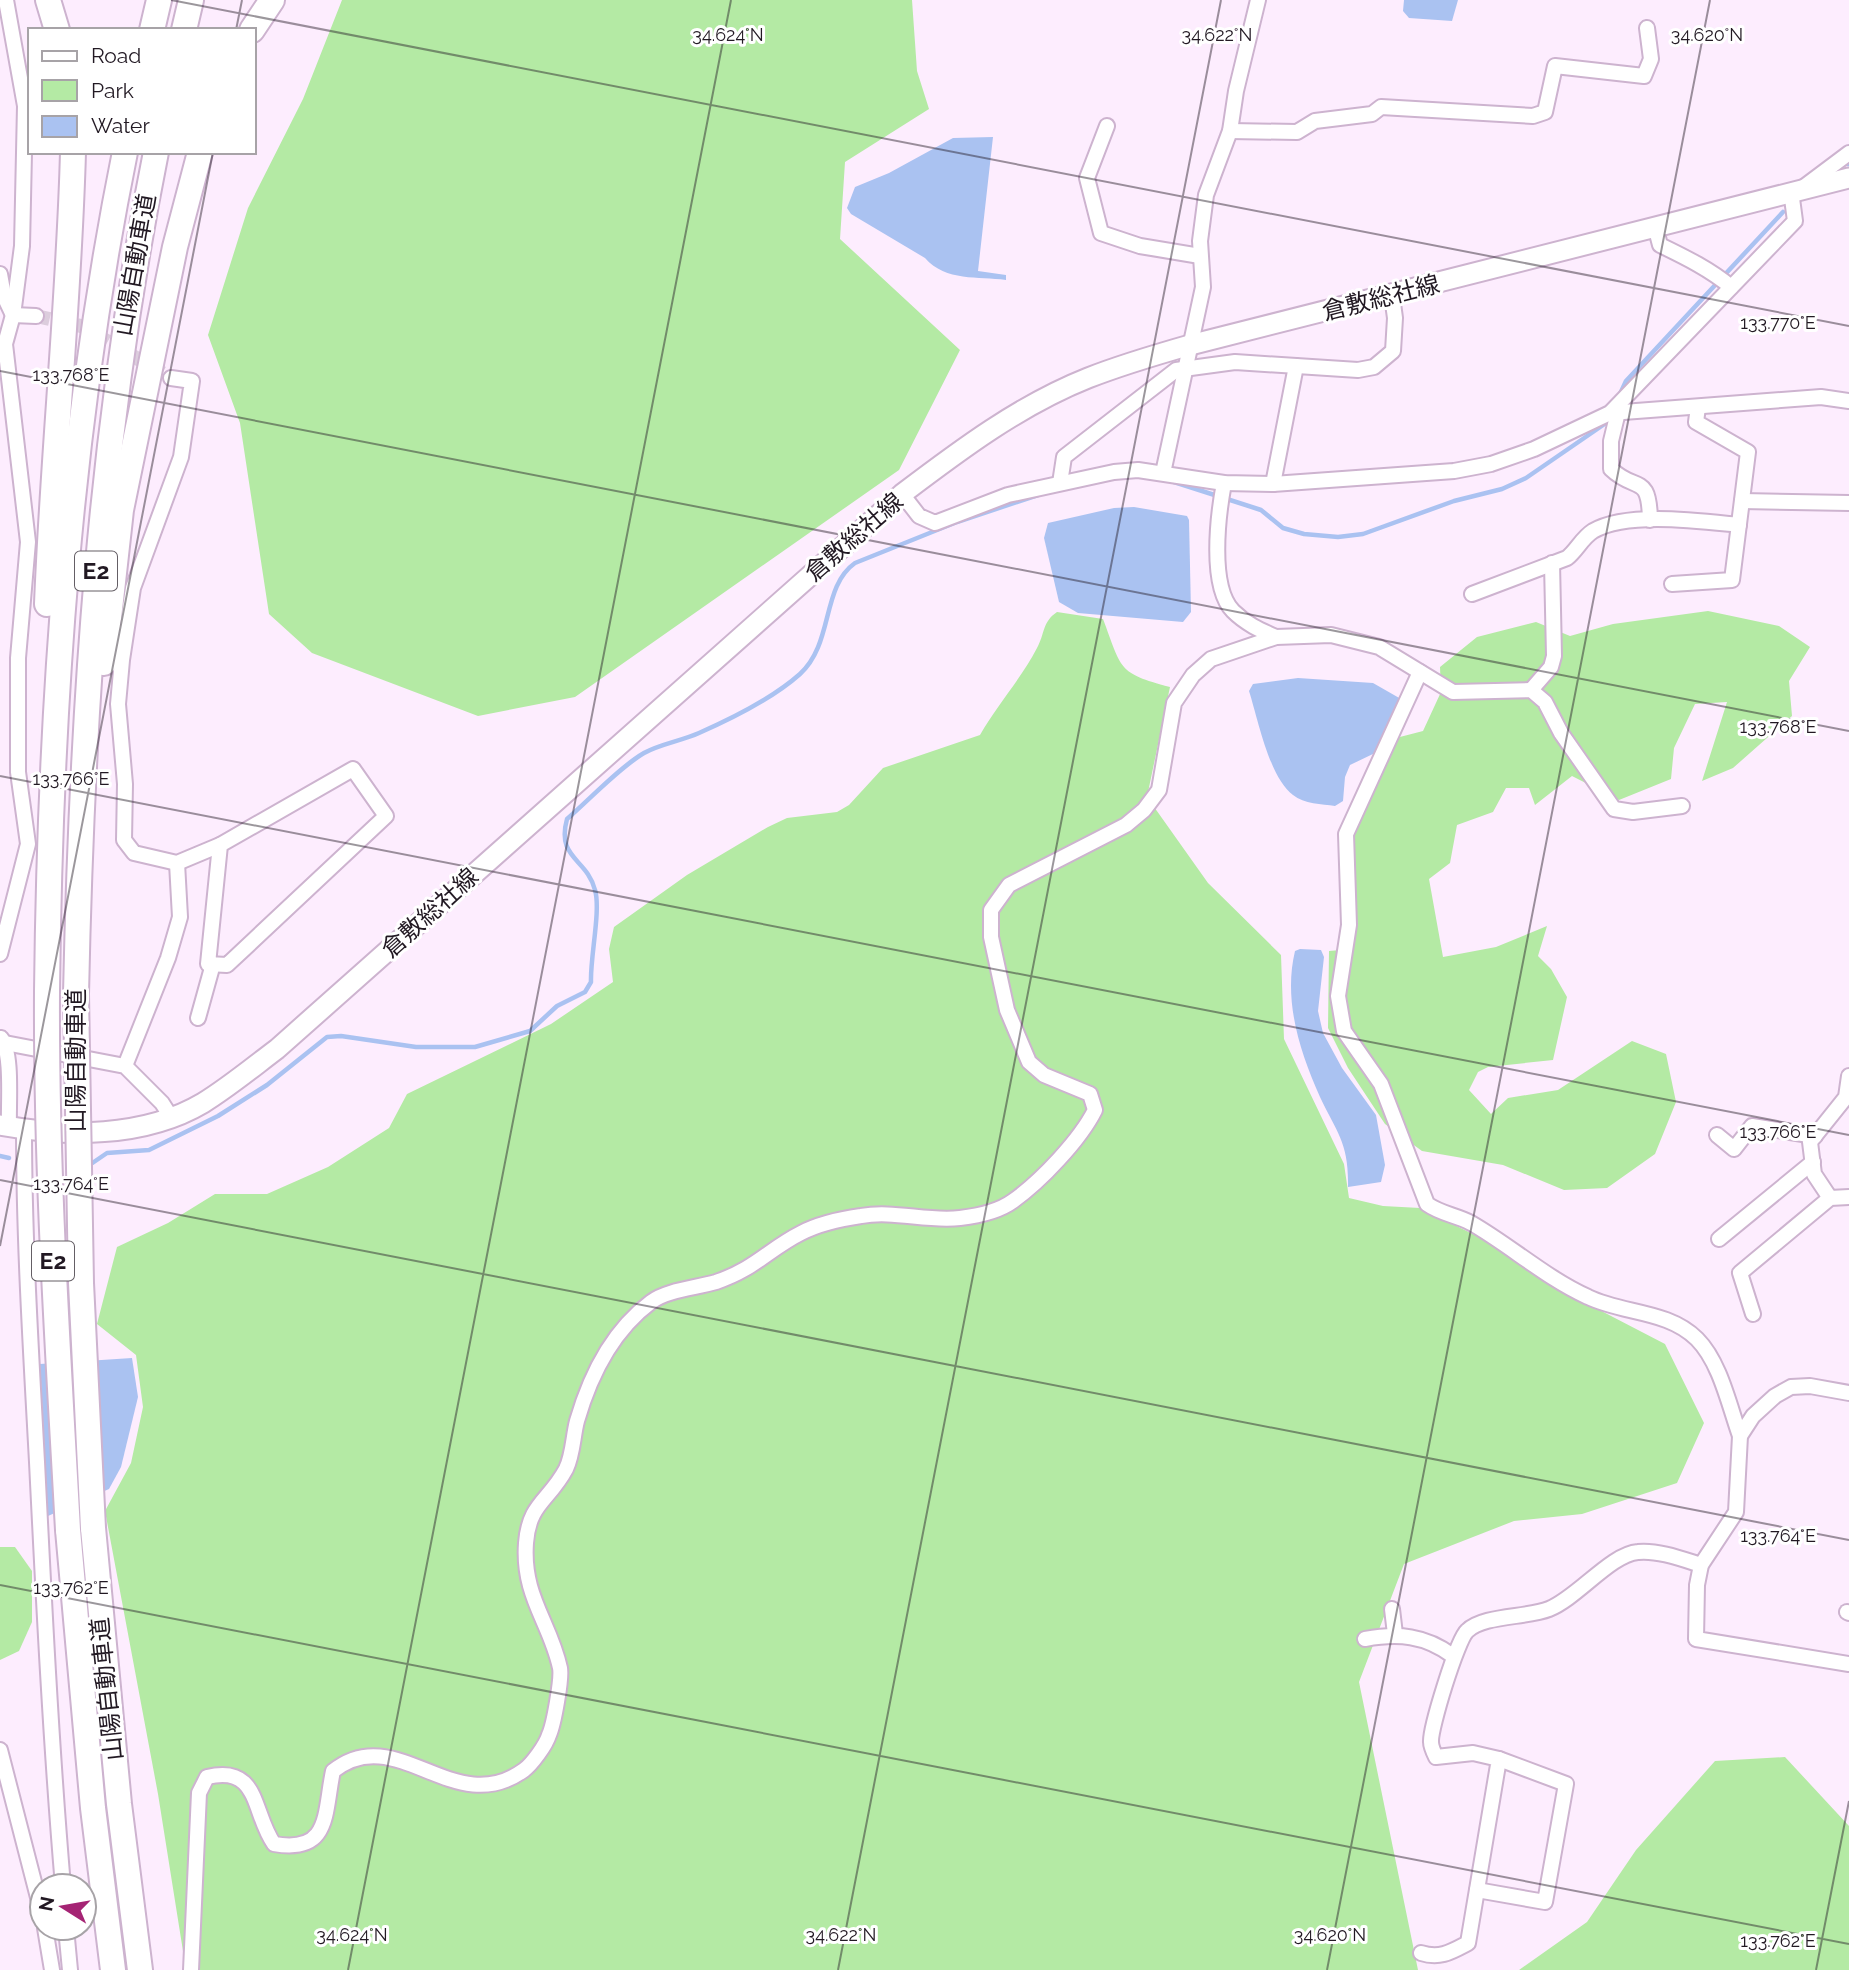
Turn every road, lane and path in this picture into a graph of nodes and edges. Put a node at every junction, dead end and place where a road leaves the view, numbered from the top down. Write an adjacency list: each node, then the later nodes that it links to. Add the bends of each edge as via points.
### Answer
1 (6, 0): 26 (street, via 25,106 22,246)
2 (48, 0): 7 (highway)
3 (159, 0): 8 (highway)
4 (191, 0): 9 (highway)
5 (272, 0): 10 (highway)
6 (1258, 0): 13 (street)
7 (56, 28)
8 (152, 28)
9 (184, 28)
10 (253, 28)
11 (1647, 28): 13 (street, via 1651,59 1644,76 1555,66 1545,112 1533,116 1381,107 1372,114 1315,121 1297,132)
12 (1107, 126): 22 (street, via 1087,178 1101,233 1140,246)
13 (1230, 131): 22 (street, via 1206,195)
14 (1849, 153): 20 (street)
15 (74, 154): 53 (highway, via 44,669)
16 (125, 154): 53 (highway, 山陽自動車道 / E2, via 72,499 60,635)
17 (156, 154): 54 (highway, 山陽自動車道 / E2, via 117,371 102,501 89,638)
18 (199, 154): 54 (highway, via 175,247 121,510)
19 (1849, 178): 20 (main road, 倉敷総社線)
20 (1796, 190): 21 (main road, 倉敷総社線); 24 (street, via 1795,221)
21 (1655, 226): 24 (street, via 1660,245 1713,272); 25 (main road, 倉敷総社線)
22 (1200, 256): 28 (street, via 1203,287)
23 (0, 274): 26 (street)
24 (1731, 287): 34 (street)
25 (1392, 296): 28 (main road, 倉敷総社線); 29 (street, via 1396,340 1386,359 1358,370)
26 (13, 315): 27 (street); 55 (street, via 5,344 28,542 18,658 18,772 28,844)
27 (36, 316)
28 (1190, 345): 30 (street); 39 (main road, 倉敷総社線, via 1086,379 1042,400 987,432)
29 (1296, 366): 30 (street, via 1235,362); 38 (street)
30 (1185, 369): 35 (street); 36 (street, via 1164,376 1064,457)
31 (171, 378): 52 (street, via 192,381 181,457 133,588 118,704 124,840 134,853)
32 (1849, 401): 33 (street, via 1821,397)
33 (1698, 407): 34 (street); 40 (street, via 1696,422 1748,452)
34 (1614, 413): 38 (street, via 1491,464 1454,471); 42 (street, via 1611,469 1644,488 1650,500)
35 (1163, 473): 36 (street, via 1114,472); 37 (street)
36 (1060, 483): 39 (street, via 980,503 934,523 919,516)
37 (1224, 483): 38 (street); 47 (street, via 1218,518 1220,590 1240,617)
38 (1273, 484)
39 (902, 494): 61 (main road, 倉敷総社線, via 277,1049 203,1103)
40 (1742, 501): 41 (street); 43 (street)
41 (1849, 503)
42 (1650, 520): 43 (street); 44 (street, via 1596,530 1577,550)
43 (1739, 525): 45 (street, via 1732,580)
44 (1552, 563): 46 (street); 49 (street, via 1554,656 1551,667)
45 (1672, 584)
46 (1472, 594)
47 (1276, 637): 48 (street, via 1356,639); 91 (street, via 1211,659 1193,675 1174,703 1158,790 1144,810 1126,825 1009,885 991,910 991,937 1012,1021 1029,1062 1044,1075 1090,1094 1095,1110 1085,1130 1012,1202 989,1212 957,1218 865,1215 827,1222 800,1233 748,1270 654,1299 629,1321 589,1386 567,1466 551,1493 532,1511 526,1544 529,1592 561,1670 549,1736 526,1769 501,1781 469,1787 391,1757 369,1754 349,1758 333,1771 322,1832 312,1842 293,1847 274,1844 262,1828 250,1786 223,1773 207,1777 199,1793)
48 (1420, 672): 49 (street, via 1453,692); 71 (street, via 1346,834 1349,925 1338,996 1344,1031 1381,1084 1427,1204 1437,1212 1468,1221 1588,1297 1616,1309 1676,1323 1698,1339 1712,1362)
49 (1531, 690): 50 (street, via 1545,702 1614,809 1633,812)
50 (1682, 806)
51 (220, 845): 52 (street); 56 (street, via 208,964); 56 (street, via 353,769 386,816 227,965)
52 (177, 863): 59 (street, via 180,917)
53 (49, 871): 72 (highway, 山陽自動車道 / E2, bridge, via 51,1212)
54 (78, 873): 72 (highway, 山陽自動車道 / E2, bridge)
55 (0, 954)
56 (213, 964): 57 (street)
57 (198, 1018)
58 (2, 1040): 59 (street); 62 (street)
59 (125, 1066): 61 (street)
60 (1849, 1076): 64 (street, via 1846,1097)
61 (171, 1117): 62 (main road, 倉敷総社線, via 117,1131)
62 (11, 1127): 82 (street, via 24,1209)
63 (1717, 1135): 64 (street, via 1734,1149 1752,1126)
64 (1815, 1136): 65 (street, via 1810,1142)
65 (1813, 1162): 67 (street, via 1814,1174); 68 (street)
66 (1849, 1196): 67 (street)
67 (1830, 1198): 69 (street, via 1740,1273)
68 (1719, 1239)
69 (1753, 1314)
70 (1849, 1392): 71 (street, via 1791,1387 1753,1416)
71 (1740, 1436): 73 (street, via 1736,1512)
72 (80, 1529): 89 (highway, 山陽自動車道 / E2, via 93,1808); 90 (highway, 山陽自動車道 / E2)
73 (1701, 1565): 77 (street, via 1638,1552 1616,1560 1550,1608 1519,1618 1486,1621 1466,1631); 78 (street, via 1696,1639)
74 (1392, 1609): 75 (street)
75 (1395, 1633): 76 (street); 77 (street, via 1439,1645)
76 (1365, 1639)
77 (1453, 1656): 80 (street, via 1430,1741 1436,1758 1473,1753)
78 (1849, 1664)
79 (0, 1750): 81 (street)
80 (1499, 1759): 83 (street); 83 (street, via 1566,1784 1545,1902)
81 (31, 1872)
82 (62, 1872)
83 (1477, 1889): 86 (street, via 1468,1943 1447,1955)
84 (47, 1942): 87 (street)
85 (67, 1942): 88 (street)
86 (1420, 1953)
87 (52, 1970)
88 (70, 1970)
89 (113, 1970)
90 (140, 1970)
91 (191, 1970)

